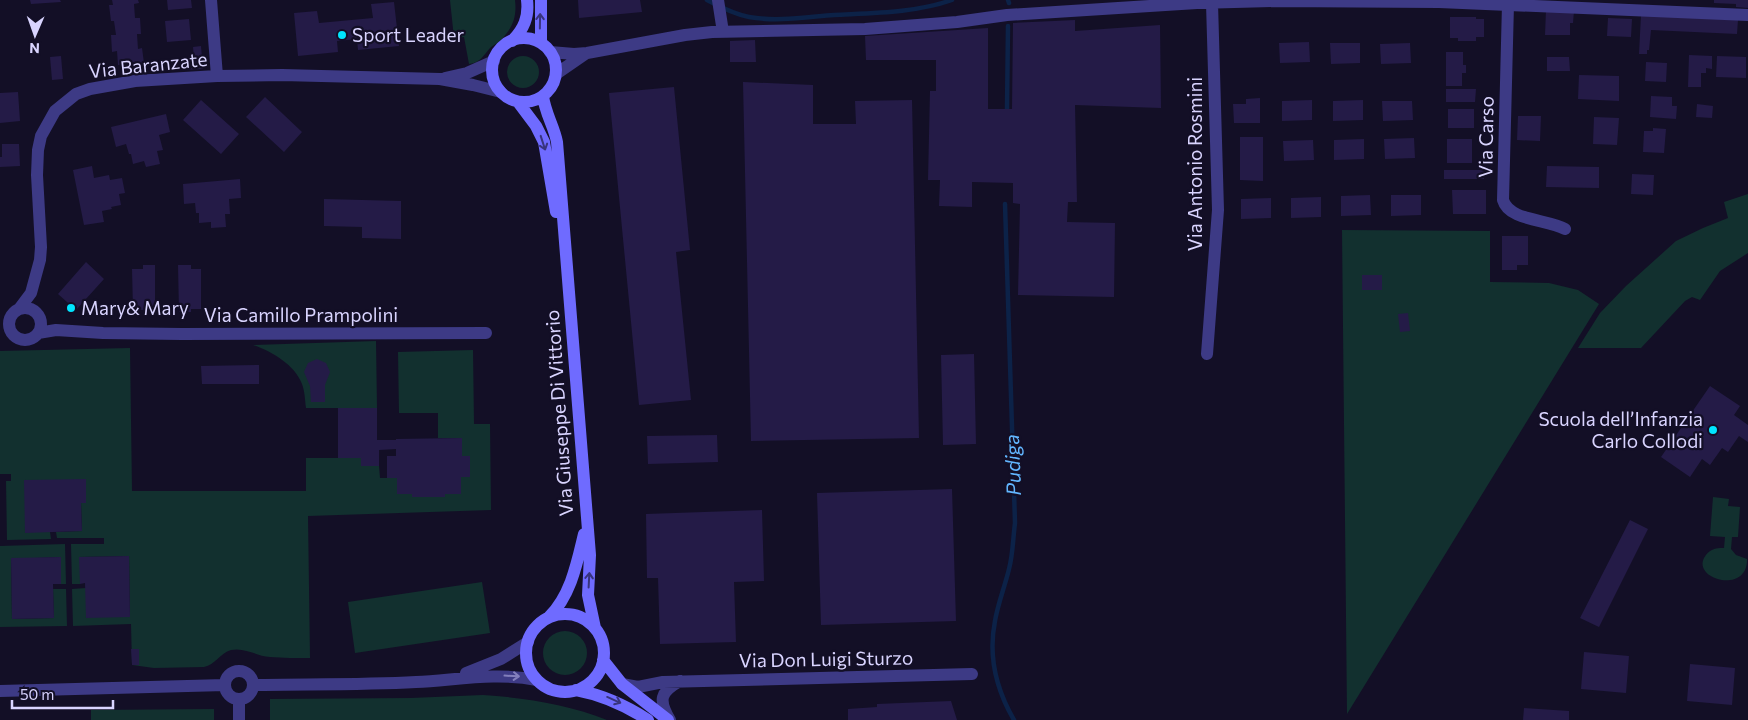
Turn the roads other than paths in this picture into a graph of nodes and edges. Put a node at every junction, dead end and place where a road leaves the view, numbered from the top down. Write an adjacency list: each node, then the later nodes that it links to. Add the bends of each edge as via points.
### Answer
1 (211, 0): 17 (street)
2 (527, 0): 11 (street, via 527,17 522,31)
3 (541, 0): 12 (street, one-way to 3)
4 (1426, 1): 5 (street); 7 (street)
5 (1216, 2): 10 (street, via 1007,15 865,29); 30 (street, Via Antonio Rosmini, via 1218,210)
6 (1582, 3): 7 (street); 9 (street)
7 (1508, 4): 22 (street, Via Carso, via 1503,200 1514,213)
8 (719, 9): 10 (street)
9 (1748, 15)
10 (723, 32): 14 (street, via 685,35)
11 (512, 41): 12 (street, via 522,39); 15 (street, via 498,52)
12 (540, 43): 13 (street)
13 (550, 52): 14 (street); 16 (street)
14 (587, 53): 16 (street)
15 (494, 61): 18 (street, Via Baranzate, via 466,73); 19 (street, via 492,72)
16 (556, 74): 20 (street)
17 (217, 76): 18 (street, Via Baranzate); 23 (street, Via Baranzate, via 135,81 90,88 71,97 55,111 43,130 38,150 41,246)
18 (440, 79): 19 (street, Via Baranzate)
19 (501, 92): 21 (street)
20 (543, 96): 21 (street); 24 (street, Via Giuseppe Di Vittorio, via 544,108 557,142)
21 (518, 102): 24 (street, Via Giuseppe Di Vittorio, one-way to 24, via 544,142)
22 (1565, 229)
23 (31, 294): 25 (street, Via Baranzate); 26 (street, Via Baranzate)
24 (568, 298): 31 (street, Via Giuseppe Di Vittorio)
25 (19, 309): 26 (street); 27 (street)
26 (33, 310): 28 (street, via 40,318)
27 (5, 321): 28 (street, via 20,338 30,339)
28 (40, 328): 29 (street, Via Camillo Prampolini, via 182,334)
29 (486, 333)
30 (1206, 354)
31 (586, 524): 32 (street, Via Giuseppe Di Vittorio, via 567,590); 33 (street, Via Giuseppe Di Vittorio, one-way to 31, via 588,596 590,555)
32 (549, 617): 33 (street, via 574,615); 34 (street, via 536,627)
33 (595, 628): 35 (street, via 603,646)
34 (528, 642): 37 (street, via 501,659); 38 (street, via 526,658)
35 (603, 660): 40 (street); 43 (street, via 596,676)
36 (972, 674): 39 (street, Via Don Luigi Sturzo)
37 (452, 678): 38 (street, one-way to 38, via 508,676); 42 (street)
38 (537, 680): 43 (street, via 551,689)
39 (680, 681): 40 (street, Via Don Luigi Sturzo, via 638,687); 48 (street, via 663,696)
40 (622, 684): 48 (street)
41 (225, 685): 42 (street, via 227,677 238,671 250,677); 44 (street); 45 (street, via 228,693)
42 (253, 685): 45 (street, via 247,696)
43 (576, 690): 47 (street, one-way to 47, via 617,702)
44 (0, 691)
45 (239, 699): 46 (street)
46 (239, 720)
47 (648, 720)
48 (669, 720)

